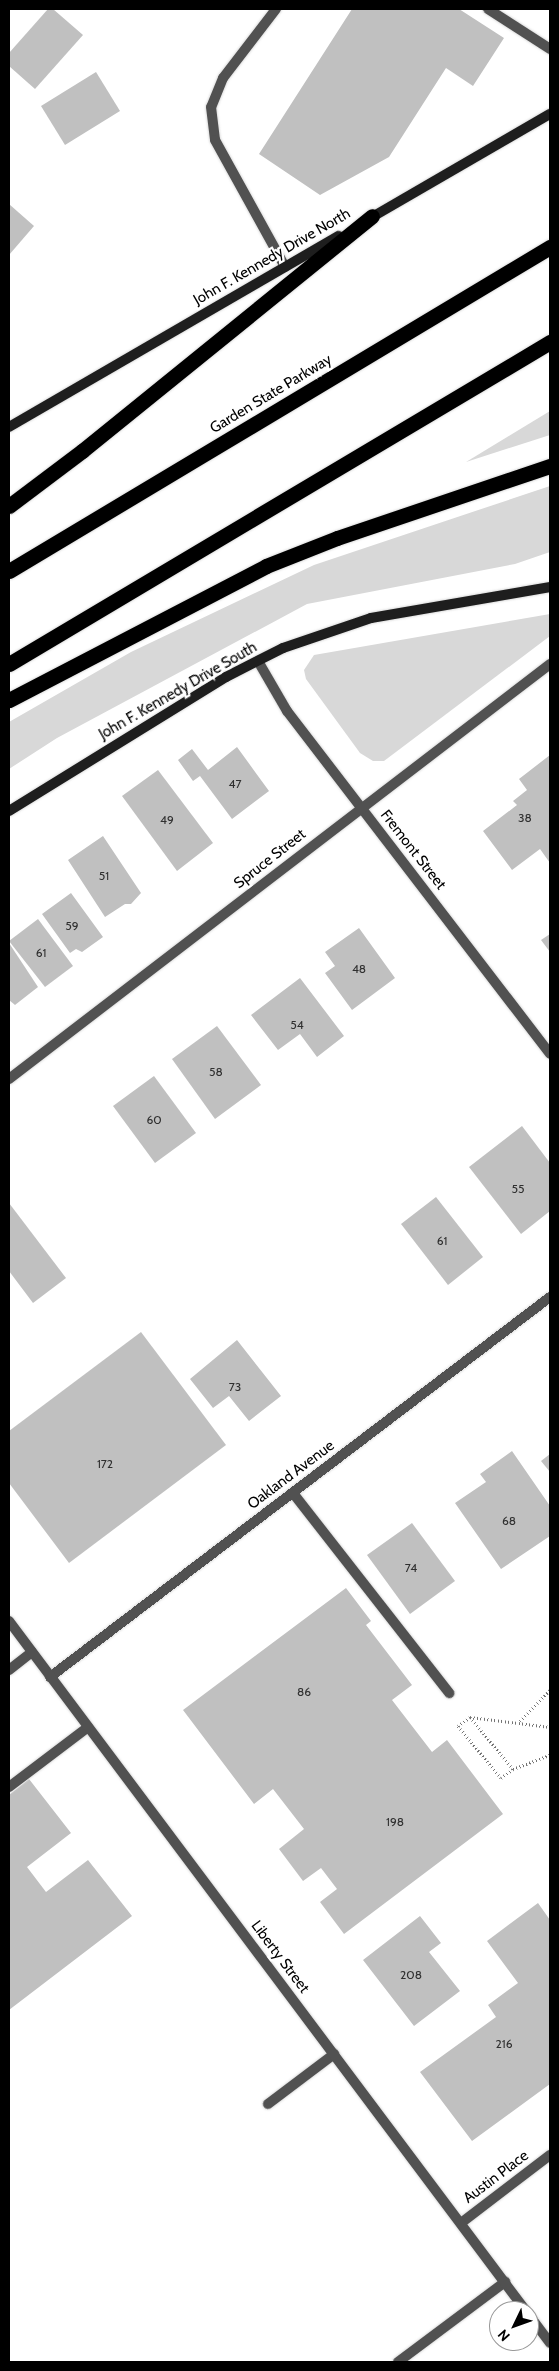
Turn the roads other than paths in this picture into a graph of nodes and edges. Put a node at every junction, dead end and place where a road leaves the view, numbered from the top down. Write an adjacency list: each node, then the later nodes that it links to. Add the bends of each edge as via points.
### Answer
1 (276, 9): 7 (street, via 223,78 211,107 214,140)
2 (488, 9): 3 (street)
3 (550, 49)
4 (550, 114): 5 (main road, John F. Kennedy Drive North)
5 (372, 216): 7 (main road, John F. Kennedy Drive North); 11 (highway, via 82,451)
6 (550, 247): 12 (highway, Garden State Parkway)
7 (285, 267): 9 (main road, John F. Kennedy Drive North)
8 (550, 342): 15 (highway)
9 (9, 426)
10 (550, 466): 17 (highway, via 337,538 266,566)
11 (9, 506)
12 (9, 571)
13 (550, 587): 14 (main road, John F. Kennedy Drive South, via 371,618 311,637)
14 (258, 661): 18 (street, Fremont Street, via 276,695); 19 (main road, John F. Kennedy Drive South)
15 (9, 664)
16 (550, 664): 18 (street, Spruce Street)
17 (9, 700)
18 (361, 808): 20 (street, Fremont Street); 21 (street, Spruce Street)
19 (9, 811)
20 (550, 1054)
21 (9, 1079)
22 (550, 1297): 23 (street, Oakland Avenue)
23 (293, 1493): 27 (street, Oakland Avenue); 28 (street)
24 (9, 1621): 25 (street, Liberty Street)
25 (32, 1652): 26 (street); 27 (street, Liberty Street)
26 (9, 1670)
27 (50, 1677): 29 (street, Liberty Street)
28 (448, 1693)
29 (88, 1727): 30 (street); 31 (street, Liberty Street)
30 (9, 1787)
31 (334, 2054): 32 (street); 34 (street, Liberty Street)
32 (268, 2104)
33 (550, 2155): 34 (street, Austin Place)
34 (461, 2222): 35 (street, Liberty Street)
35 (504, 2282): 36 (street, Liberty Street); 39 (street)
36 (518, 2301)
37 (539, 2328): 38 (street)
38 (550, 2343)
39 (398, 2362)

